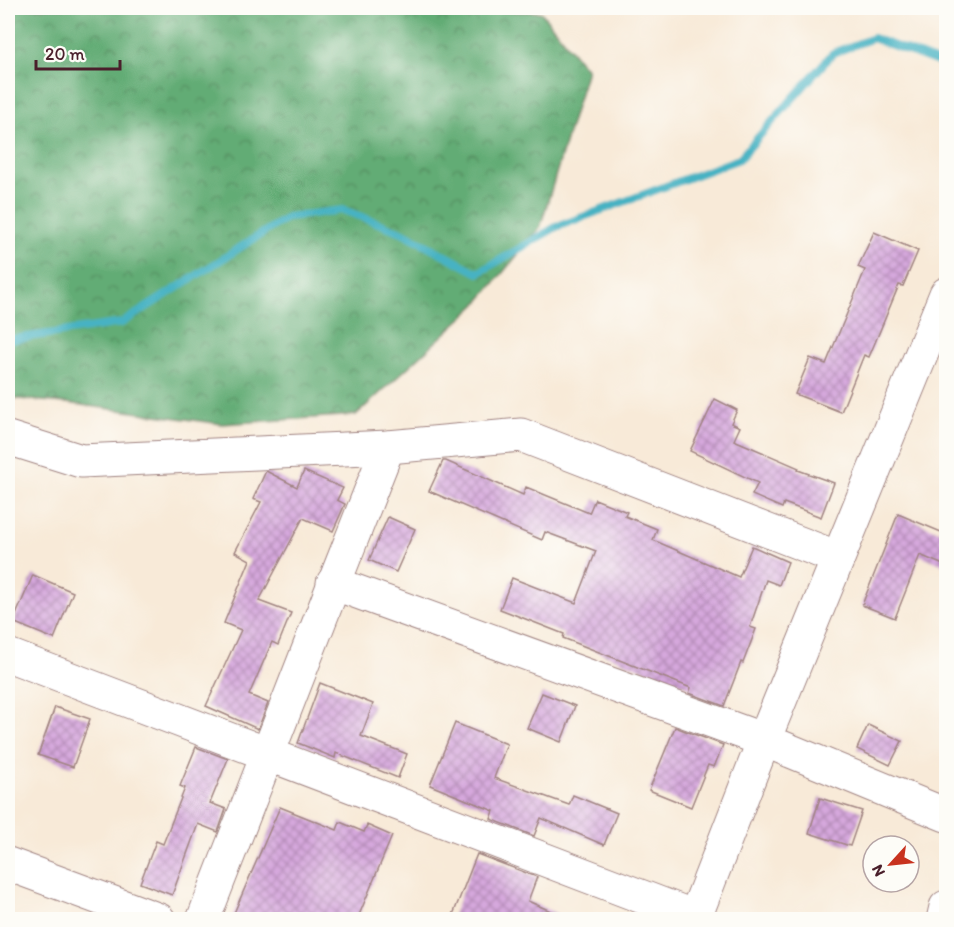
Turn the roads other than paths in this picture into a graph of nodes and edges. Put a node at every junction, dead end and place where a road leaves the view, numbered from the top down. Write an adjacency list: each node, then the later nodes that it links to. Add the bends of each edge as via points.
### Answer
1 (946, 294): 4 (street)
2 (8, 438): 3 (street, via 81,461)
3 (388, 447): 4 (street, via 521,435); 5 (street)
4 (838, 558): 7 (street)
5 (333, 583): 7 (street); 8 (street)
6 (8, 655): 8 (street)
7 (764, 740): 9 (street); 12 (street)
8 (269, 754): 12 (street); 14 (street)
9 (946, 815)
10 (8, 864): 13 (street)
11 (946, 907): 15 (street)
12 (695, 918)
13 (159, 920)
14 (203, 920)
15 (943, 920)

